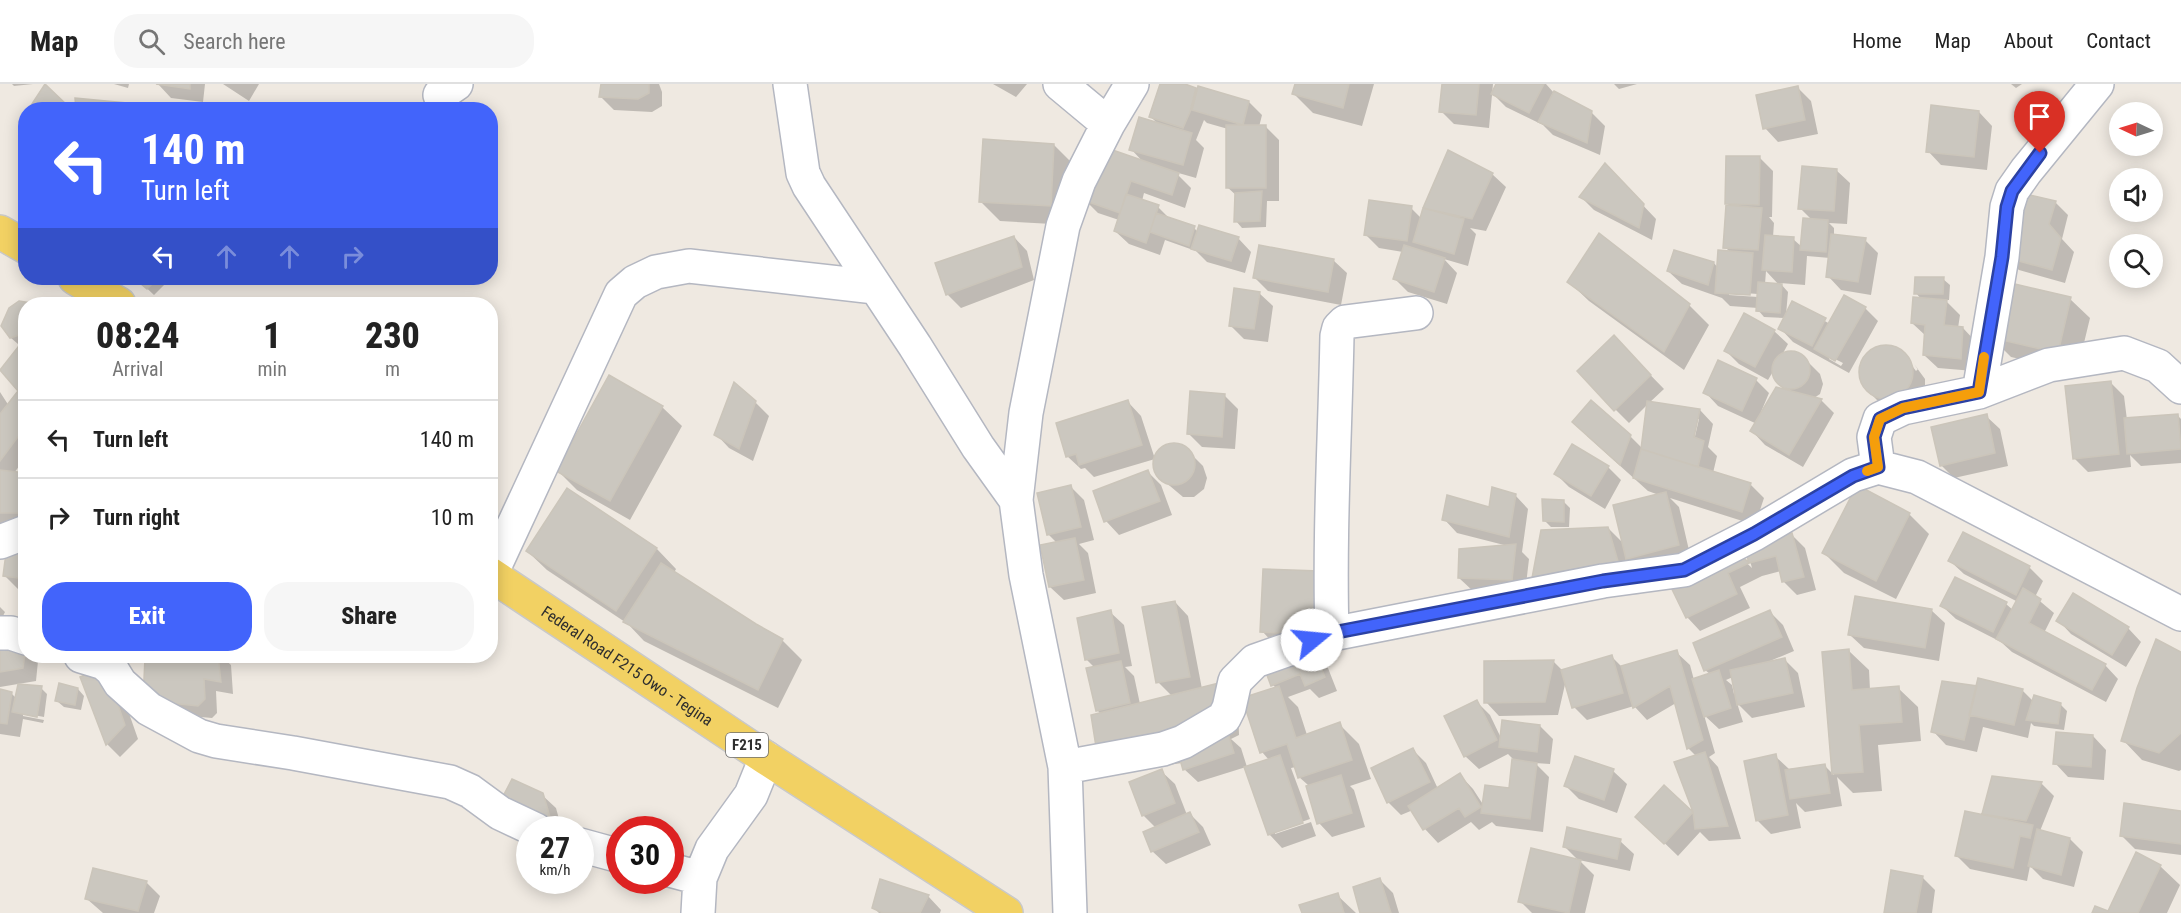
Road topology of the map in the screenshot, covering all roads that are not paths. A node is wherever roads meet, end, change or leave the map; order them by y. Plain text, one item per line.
1 (790, 84) edge
2 (1060, 84) edge
3 (1132, 84) edge
4 (2097, 84) edge
5 (1108, 124) junction
6 (0, 232) edge
7 (18, 242) edge
8 (87, 285) edge
9 (875, 287) junction
10 (107, 297) edge
11 (1416, 313) dead end
12 (2181, 387) edge
13 (1979, 392) junction
14 (1878, 467) junction
15 (1016, 500) junction
16 (18, 535) edge
17 (0, 542) edge
18 (498, 559) edge
19 (498, 579) edge
20 (2181, 614) edge
21 (0, 633) edge
22 (1332, 633) junction
23 (18, 636) edge
24 (104, 663) edge
25 (766, 758) junction
26 (1065, 767) junction
27 (516, 821) edge
28 (685, 874) edge
29 (698, 913) edge
30 (1006, 913) edge
31 (1070, 913) edge

1 - 9 street
2 - 5 street
3 - 5 street
4 - 13 street
5 - 15 street
6 - 7 main road
8 - 10 main road
9 - 15 street
9 - 18 street
11 - 22 street
12 - 13 street
13 - 14 street
14 - 20 street
14 - 22 street
15 - 26 street
16 - 17 street
19 - 25 main road, Federal Road F215 Owo - Tegina / F215
21 - 23 street
22 - 26 street
24 - 27 street
25 - 28 street
25 - 30 main road, Federal Road F215 Owo - Tegina / F215
26 - 31 street
28 - 29 street

